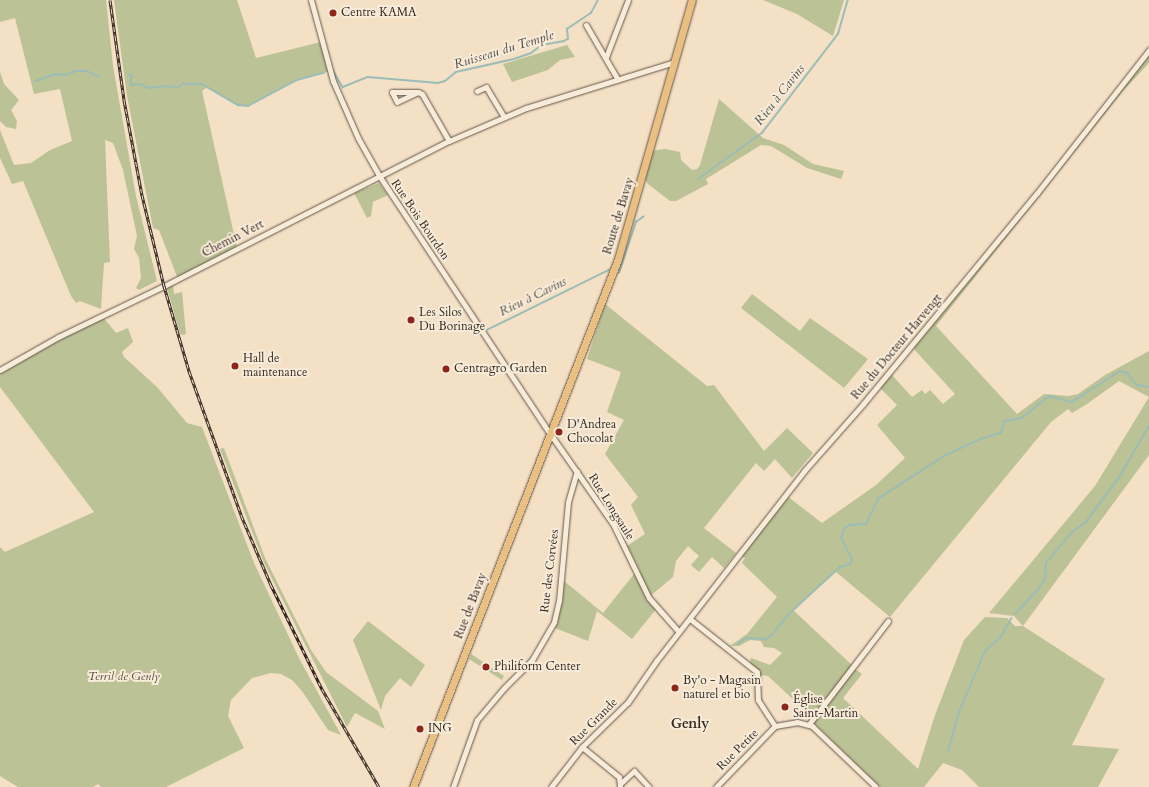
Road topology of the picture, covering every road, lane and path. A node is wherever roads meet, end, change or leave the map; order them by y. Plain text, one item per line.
1 (311, 0) edge
2 (628, 0) edge
3 (692, 0) edge
4 (586, 25) dead end
5 (1149, 50) edge
6 (606, 57) junction
7 (675, 62) junction
8 (617, 78) junction
9 (477, 91) dead end
10 (418, 92) dead end
11 (504, 117) junction
12 (449, 141) junction
13 (380, 177) junction
14 (0, 370) edge
15 (551, 433) junction
16 (577, 471) junction
17 (690, 619) junction
18 (888, 621) dead end
19 (679, 632) junction
20 (809, 724) junction
21 (775, 726) junction
22 (582, 747) junction
23 (621, 785) edge
24 (413, 787) edge
25 (452, 787) edge
26 (551, 787) edge
27 (649, 787) edge
28 (716, 787) edge
29 (876, 787) edge

1 - 13 street, Rue Bois Bourdon
2 - 6 street
3 - 7 main road, Route de Bavay
4 - 6 street
5 - 17 street, Rue du Docteur Harvengt
6 - 8 street
7 - 8 street, Chemin Vert
7 - 15 main road, Route de Bavay
8 - 11 street, Chemin Vert
9 - 11 street
10 - 12 street
11 - 12 street, Chemin Vert
12 - 13 street, Chemin Vert
13 - 14 street, Chemin Vert
13 - 15 street, Rue Bois Bourdon
15 - 16 street, Rue Longsaule
15 - 24 main road, Rue de Bavay
16 - 19 street, Rue Longsaule
16 - 25 street, Rue des Corvées
17 - 19 street, Rue du Docteur Harvengt
17 - 21 street
18 - 20 street
19 - 22 street, Rue Grande
20 - 21 street
20 - 29 street
21 - 28 street, Rue Petite
22 - 23 street
22 - 26 street, Rue Grande
23 - 27 street

